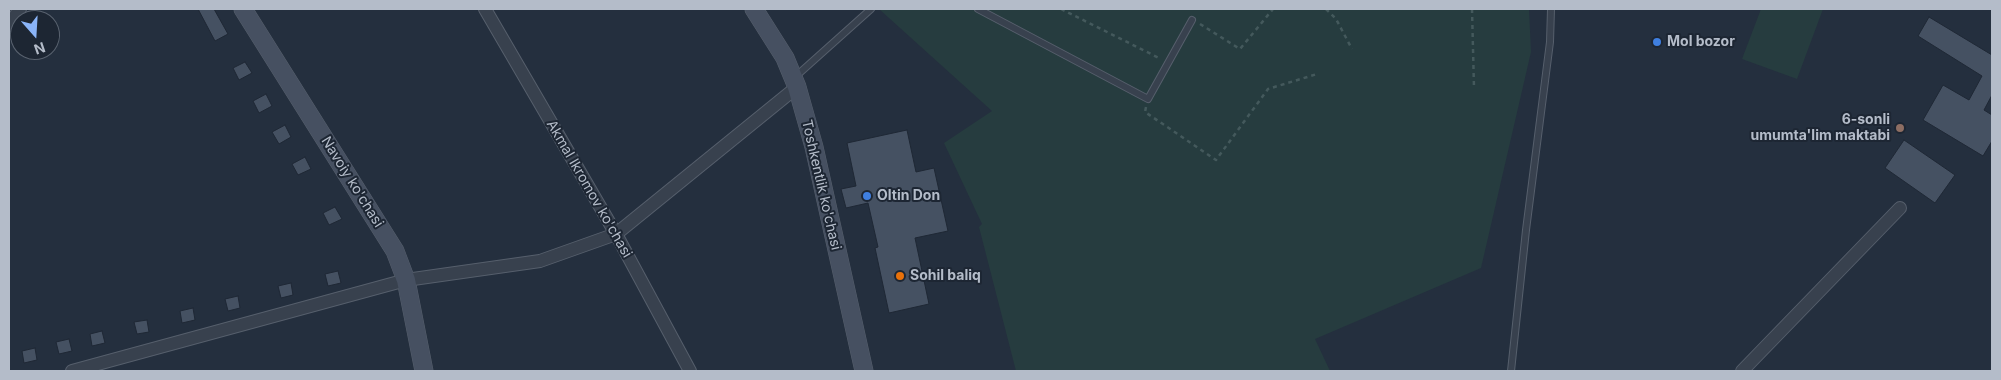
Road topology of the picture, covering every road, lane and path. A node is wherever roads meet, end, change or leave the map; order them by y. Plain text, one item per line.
1 (20, 9) edge
2 (243, 9) edge
3 (485, 9) edge
4 (754, 9) edge
5 (871, 9) edge
6 (978, 9) edge
7 (1061, 9) edge
8 (1273, 9) edge
9 (1326, 9) edge
10 (1472, 9) edge
11 (1551, 9) edge
12 (1192, 20) joint
13 (9, 25) edge
14 (1352, 49) dead end
15 (1169, 63) junction
16 (1317, 74) dead end
17 (796, 83) junction
18 (1474, 88) dead end
19 (1148, 99) junction
20 (1900, 208) dead end
21 (616, 234) junction
22 (406, 280) junction
23 (72, 371) edge
24 (424, 371) edge
25 (690, 371) edge
26 (864, 371) edge
27 (1511, 371) edge
28 (1742, 371) edge

1 - 13 street
2 - 22 street, Navoiy ko'chasi
3 - 21 street, Akmal Ikromov ko'chasi
4 - 17 street, Toshkentlik ko'chasi
5 - 17 lane
6 - 19 lane
7 - 15 path
8 - 12 path
9 - 14 path
10 - 18 path
11 - 27 lane
12 - 15 lane
15 - 19 lane
16 - 19 path
17 - 21 street
17 - 26 street, Toshkentlik ko'chasi
20 - 28 street
21 - 22 street
21 - 25 street, Akmal Ikromov ko'chasi
22 - 23 street
22 - 24 street, Navoiy ko'chasi

